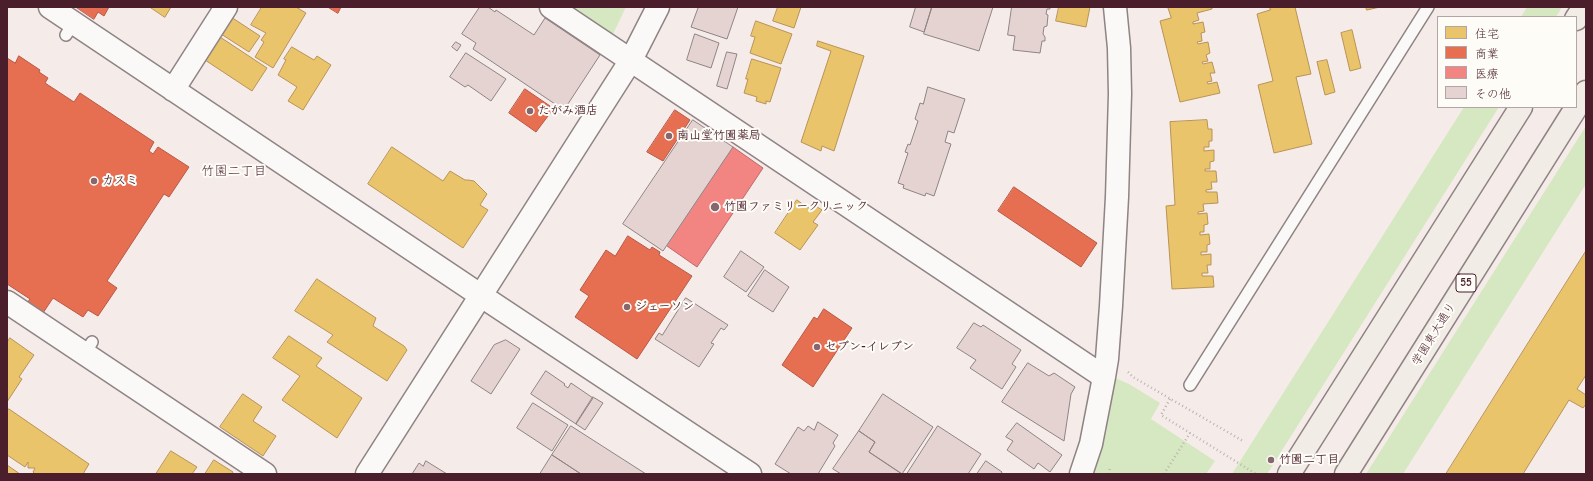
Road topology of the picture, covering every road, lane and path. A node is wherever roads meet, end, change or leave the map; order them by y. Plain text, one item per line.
1 (50, 7) edge
2 (226, 7) edge
3 (550, 7) edge
4 (658, 7) edge
5 (1115, 7) edge
6 (1428, 7) edge
7 (1584, 7) edge
8 (1577, 18) edge
9 (631, 60) junction
10 (173, 90) junction
11 (1586, 92) edge
12 (1577, 106) edge
13 (1520, 108) edge
14 (1576, 108) edge
15 (480, 295) junction
16 (7, 302) edge
17 (1126, 369) dead end
18 (1104, 377) junction
19 (1190, 385) dead end
20 (1170, 399) junction
21 (1190, 433) junction
22 (1243, 441) dead end
23 (265, 474) edge
24 (367, 474) edge
25 (750, 474) edge
26 (1081, 474) edge
27 (1164, 474) edge
28 (1256, 474) edge
29 (1289, 474) edge
30 (1346, 474) edge

1 - 10 street
2 - 10 street
3 - 9 street
4 - 9 street
5 - 18 street
6 - 19 lane
7 - 8 main road
9 - 15 street
9 - 18 street
10 - 15 street
11 - 12 main road, 学園東大通り / 55
13 - 29 main road
14 - 30 main road, 学園東大通り / 55
15 - 24 street
15 - 25 street
16 - 23 street
17 - 20 path
18 - 26 street
20 - 21 path
20 - 22 path
21 - 27 path
21 - 28 path

